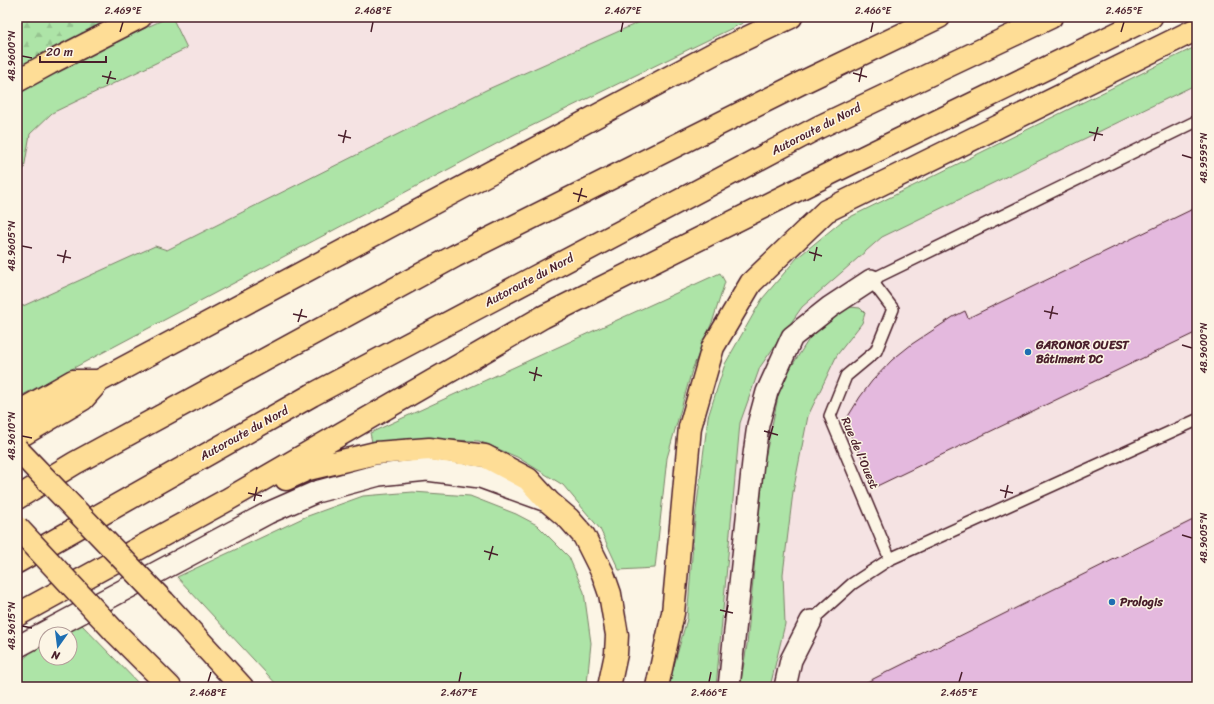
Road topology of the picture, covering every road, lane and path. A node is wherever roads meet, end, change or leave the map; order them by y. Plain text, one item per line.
1 (140, 17) edge
2 (791, 17) edge
3 (939, 17) edge
4 (1051, 17) edge
5 (1151, 17) edge
6 (1197, 29) edge
7 (17, 81) edge
8 (1197, 121) edge
9 (871, 280) junction
10 (99, 381) junction
11 (17, 413) edge
12 (1197, 420) edge
13 (17, 438) edge
14 (17, 449) edge
15 (17, 498) edge
16 (227, 500) junction
17 (548, 502) junction
18 (17, 527) edge
19 (890, 559) junction
20 (17, 562) edge
21 (17, 615) edge
22 (811, 621) joint
23 (17, 647) edge
24 (170, 687) edge
25 (242, 687) edge
26 (609, 687) edge
27 (657, 687) edge
28 (730, 687) edge
29 (785, 687) edge

1 - 7 highway
2 - 10 highway
3 - 15 highway
4 - 20 highway, Autoroute du Nord
5 - 16 highway
6 - 27 highway
8 - 9 lane
9 - 19 lane, Rue de l'Ouest
9 - 28 street
10 - 11 highway
10 - 13 highway
12 - 19 lane
14 - 25 highway, bridge
16 - 17 highway
16 - 21 highway
17 - 23 street
17 - 26 highway
18 - 24 highway, bridge
19 - 22 lane
22 - 29 street

